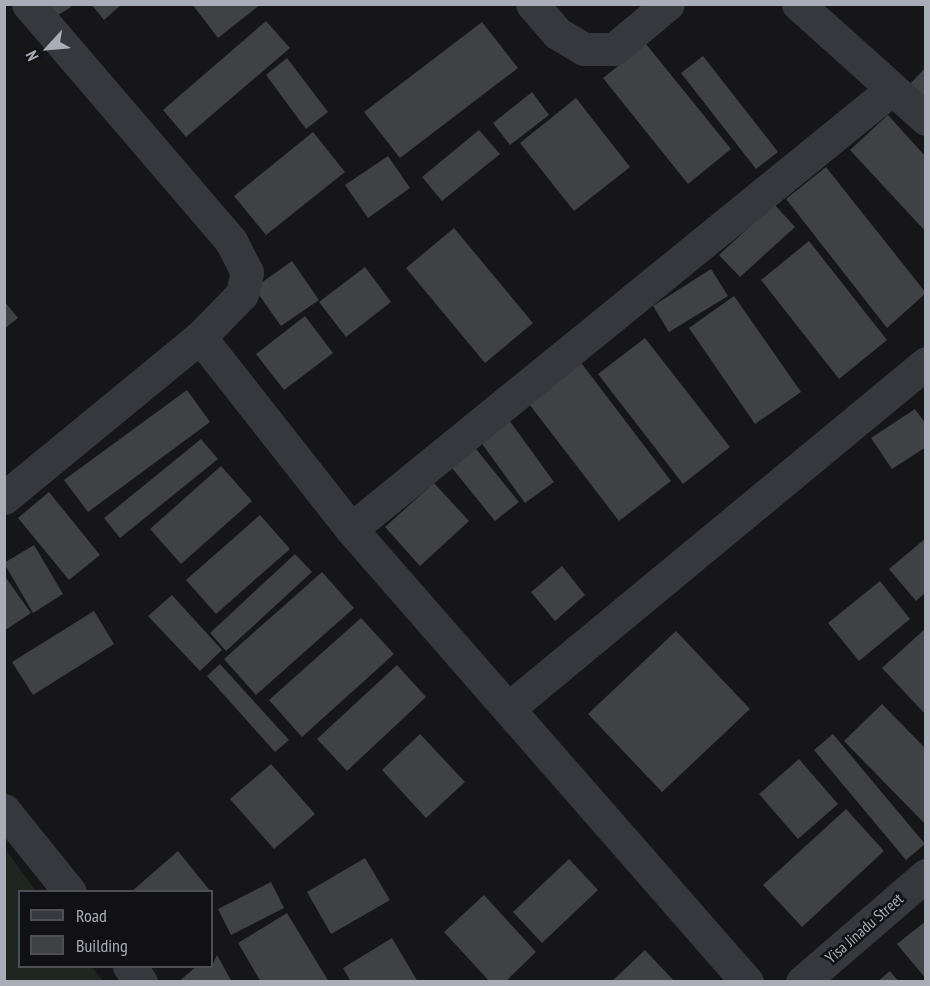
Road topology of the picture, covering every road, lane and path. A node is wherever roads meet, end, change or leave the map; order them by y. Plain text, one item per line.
1 (28, 4) edge
2 (532, 4) edge
3 (668, 4) edge
4 (798, 4) edge
5 (892, 89) junction
6 (926, 119) edge
7 (200, 337) junction
8 (926, 363) edge
9 (4, 498) edge
10 (351, 529) junction
11 (509, 708) junction
12 (4, 810) edge
13 (926, 875) edge
14 (69, 890) edge
15 (131, 968) edge
16 (141, 981) edge
17 (747, 981) edge
18 (802, 981) edge

1 - 7 street
2 - 3 street
4 - 5 street
5 - 6 street
5 - 10 street
7 - 9 street
7 - 10 street
8 - 11 street
10 - 11 street
11 - 17 street
12 - 14 street
13 - 18 street, Yisa Jinadu Street
15 - 16 street

